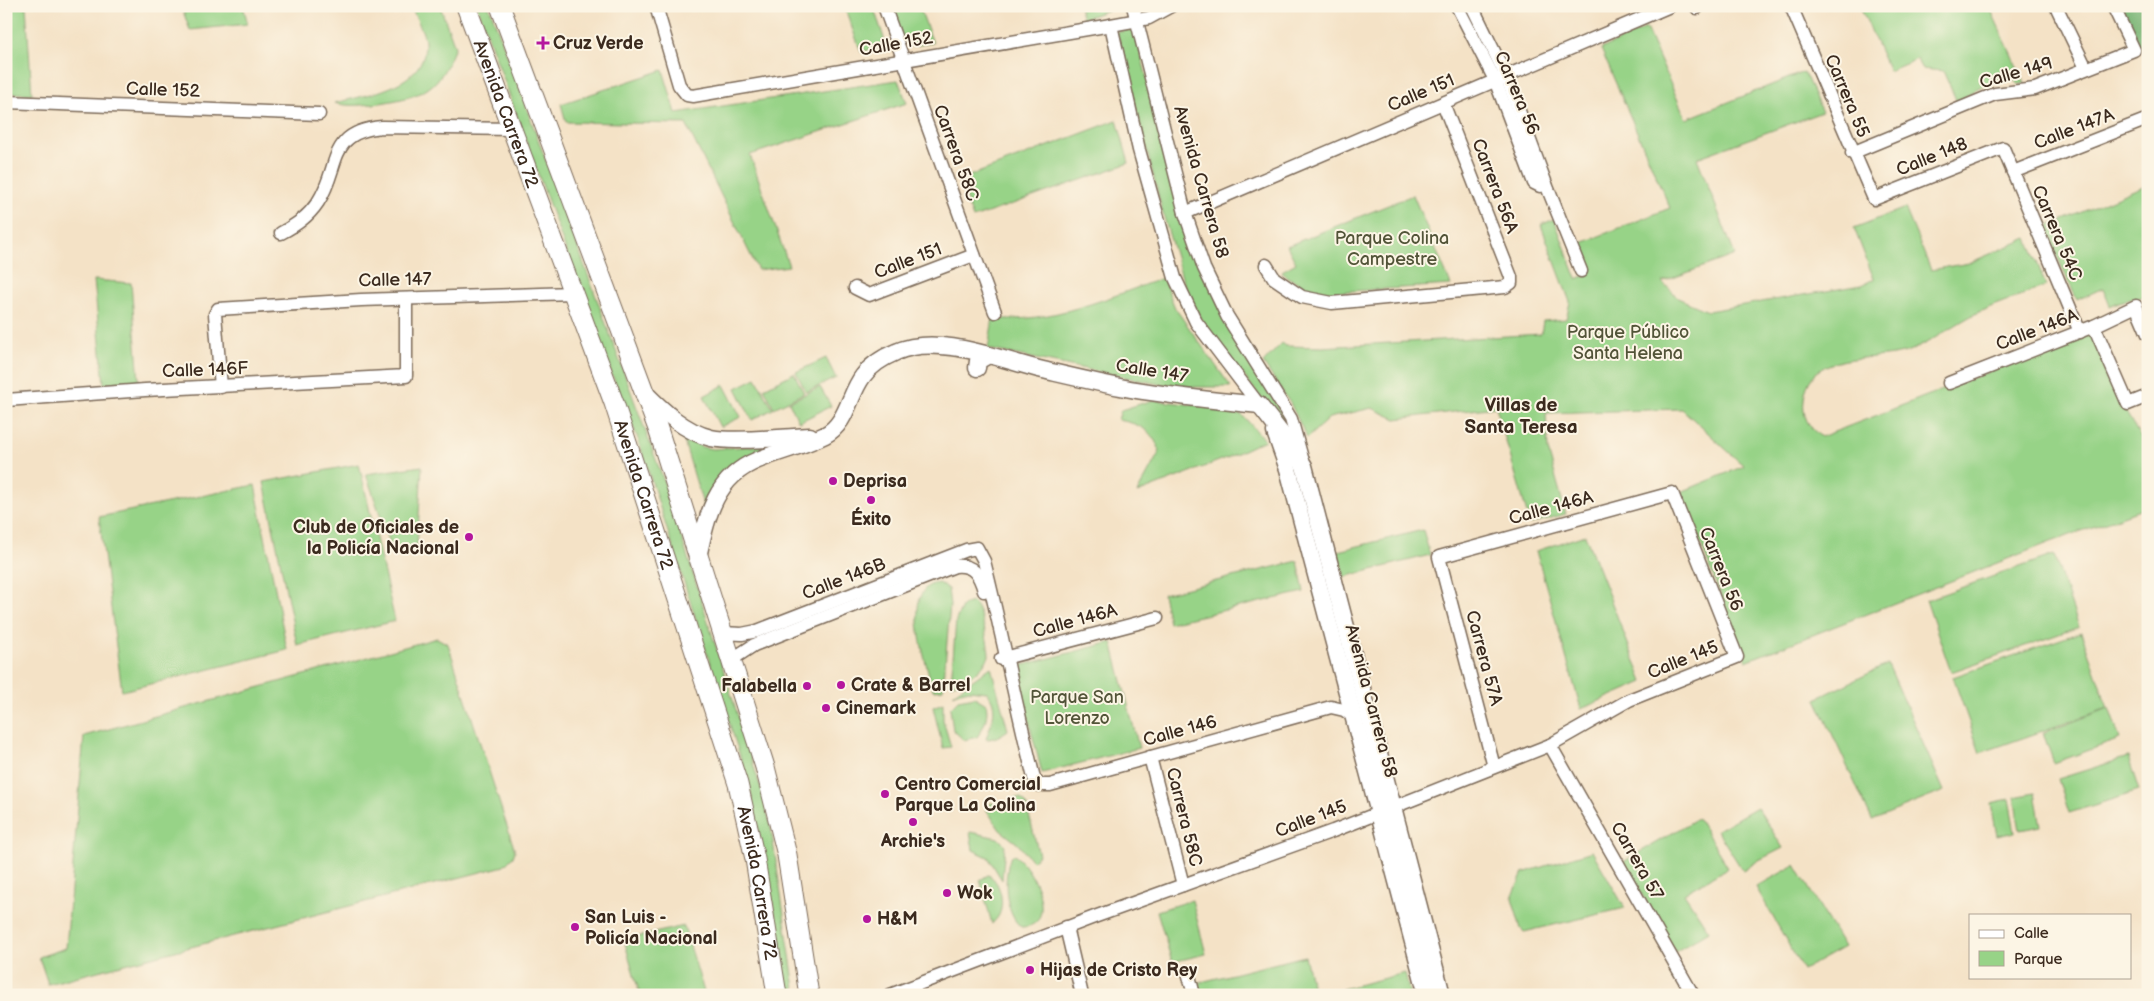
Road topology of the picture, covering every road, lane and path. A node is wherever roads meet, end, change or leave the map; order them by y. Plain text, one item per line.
1 (466, 6) edge
2 (500, 6) edge
3 (656, 6) edge
4 (884, 6) edge
5 (1171, 6) edge
6 (1457, 6) edge
7 (1472, 6) edge
8 (1670, 6) edge
9 (1791, 6) edge
10 (2056, 6) edge
11 (2113, 6) edge
12 (1137, 11) edge
13 (1111, 26) junction
14 (904, 61) junction
15 (2086, 68) junction
16 (1501, 78) junction
17 (6, 102) edge
18 (1443, 103) junction
19 (319, 114) dead end
20 (2148, 119) edge
21 (512, 129) junction
22 (2003, 148) joint
23 (1852, 153) junction
24 (2013, 172) junction
25 (1874, 199) joint
26 (1185, 213) junction
27 (281, 233) dead end
28 (974, 255) junction
29 (1266, 264) dead end
30 (1581, 271) dead end
31 (855, 288) dead end
32 (573, 293) junction
33 (406, 300) junction
34 (996, 312) dead end
35 (2094, 326) junction
36 (2080, 332) junction
37 (2148, 334) edge
38 (1949, 383) dead end
39 (221, 387) junction
40 (644, 392) junction
41 (2148, 396) edge
42 (6, 400) edge
43 (1259, 405) junction
44 (1271, 420) junction
45 (825, 435) junction
46 (1304, 466) junction
47 (1672, 493) joint
48 (698, 557) junction
49 (1439, 558) joint
50 (1157, 618) dead end
51 (779, 629) junction
52 (722, 633) junction
53 (1737, 657) joint
54 (1004, 658) junction
55 (731, 660) junction
56 (1347, 687) junction
57 (1331, 707) junction
58 (1355, 718) junction
59 (1550, 745) junction
60 (1150, 757) junction
61 (1494, 767) junction
62 (1387, 809) junction
63 (1183, 885) junction
64 (1066, 927) junction
65 (1188, 972) dead end
66 (810, 994) edge
67 (777, 995) edge
68 (890, 995) edge
69 (1082, 995) edge
70 (1194, 995) edge
71 (1427, 995) edge
72 (1442, 995) edge
73 (1693, 995) edge

1 - 21 highway, Avenida Carrera 72
2 - 40 highway, Avenida Carrera 72
3 - 14 street, Calle 152
4 - 14 street, Carrera 58C
5 - 12 street, Calle 152
6 - 16 street, Carrera 56
7 - 16 street, Carrera 56
8 - 16 street, Calle 151
9 - 23 street, Carrera 55
10 - 15 street
11 - 15 street, Calle 149
12 - 13 street, Calle 152
12 - 26 street, Avenida Carrera 58
13 - 14 street, Calle 152
13 - 43 street, Avenida Carrera 58
14 - 28 street, Carrera 58C
15 - 23 street, Calle 149
16 - 18 street, Calle 151
16 - 30 street, Carrera 56
17 - 19 street, Calle 152
18 - 26 street, Calle 151
18 - 29 street, Carrera 56A
20 - 24 street, Calle 147A
21 - 27 street
21 - 32 highway, Avenida Carrera 72
22 - 24 street, Carrera 54C
22 - 25 street, Calle 148
23 - 25 street, Carrera 55
24 - 36 street, Carrera 54C
26 - 46 street, Avenida Carrera 58
28 - 31 street, Calle 151
28 - 34 street, Carrera 58C
32 - 33 street, Calle 147
32 - 67 highway, Avenida Carrera 72
33 - 39 street, Calle 146F
33 - 39 street, Calle 147
35 - 36 street, Calle 146A
35 - 37 street, Calle 146A
35 - 41 street
36 - 38 street, Calle 146A
39 - 42 street, Calle 146F
40 - 45 main road
40 - 48 highway, Avenida Carrera 72
43 - 44 main road, Avenida Carrera 58
43 - 45 main road, Calle 147
44 - 46 main road, Avenida Carrera 58
44 - 56 main road, Avenida Carrera 58
45 - 48 main road, Calle 147
46 - 62 main road, Avenida Carrera 58
47 - 49 street, Calle 146A
47 - 53 street, Carrera 56
48 - 52 highway, Avenida Carrera 72
49 - 61 street, Carrera 57A
50 - 54 street, Calle 146A
51 - 52 street, Calle 146B
51 - 54 street, Calle 146B
51 - 54 street, Calle 146B
51 - 55 street, Calle 146B
52 - 55 highway, Avenida Carrera 72
53 - 59 street, Calle 145
54 - 60 street, Calle 146
55 - 66 highway, Avenida Carrera 72
56 - 57 street
56 - 58 main road, Avenida Carrera 58
57 - 58 street
57 - 60 street, Calle 146
58 - 62 main road, Avenida Carrera 58
59 - 61 street, Calle 145
59 - 73 street, Carrera 57
60 - 63 street, Carrera 58C
61 - 62 street, Calle 145
62 - 63 street, Calle 145
62 - 71 main road, Avenida Carrera 58
62 - 72 main road, Avenida Carrera 58
63 - 64 street, Calle 145
64 - 68 street, Calle 145
64 - 69 street
65 - 70 street

